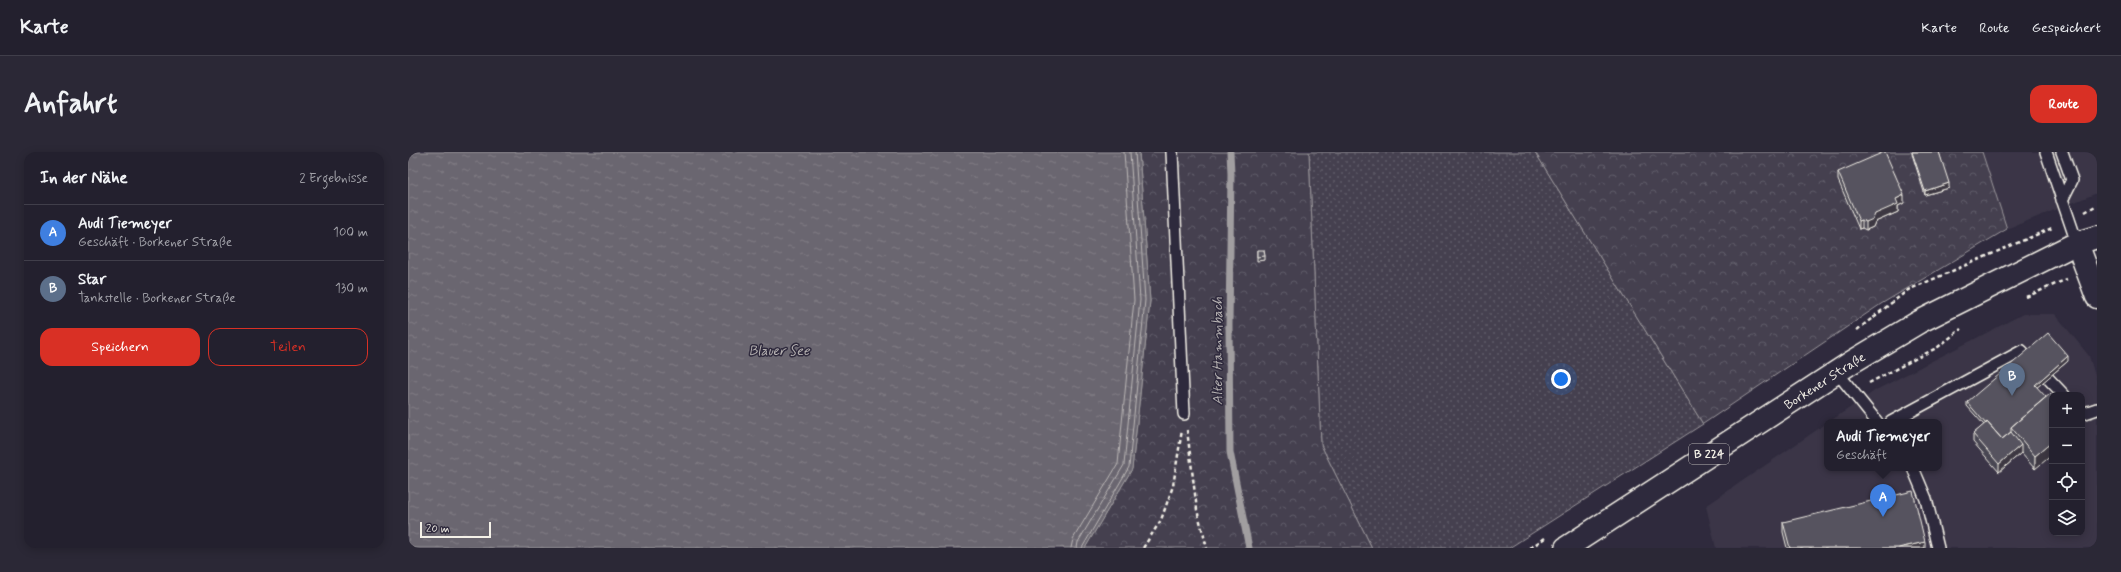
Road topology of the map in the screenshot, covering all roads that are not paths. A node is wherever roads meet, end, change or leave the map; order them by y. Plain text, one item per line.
1 (1172, 152) edge
2 (2046, 152) edge
3 (2062, 152) edge
4 (2062, 200) junction
5 (2087, 240) edge
6 (2097, 297) edge
7 (1836, 372) junction
8 (2061, 392) edge
9 (2097, 409) edge
10 (2085, 413) edge
11 (1184, 414) road end
12 (1875, 419) edge
13 (1897, 419) edge
14 (1914, 471) edge
15 (1566, 548) edge
16 (1938, 548) edge

1 - 11 lane
2 - 4 lane
3 - 4 lane
4 - 5 lane
5 - 6 main road
5 - 7 main road, Borkener Straße / B 224
7 - 12 lane
7 - 15 main road, Borkener Straße / B 224
8 - 13 lane
9 - 10 lane
14 - 16 lane

